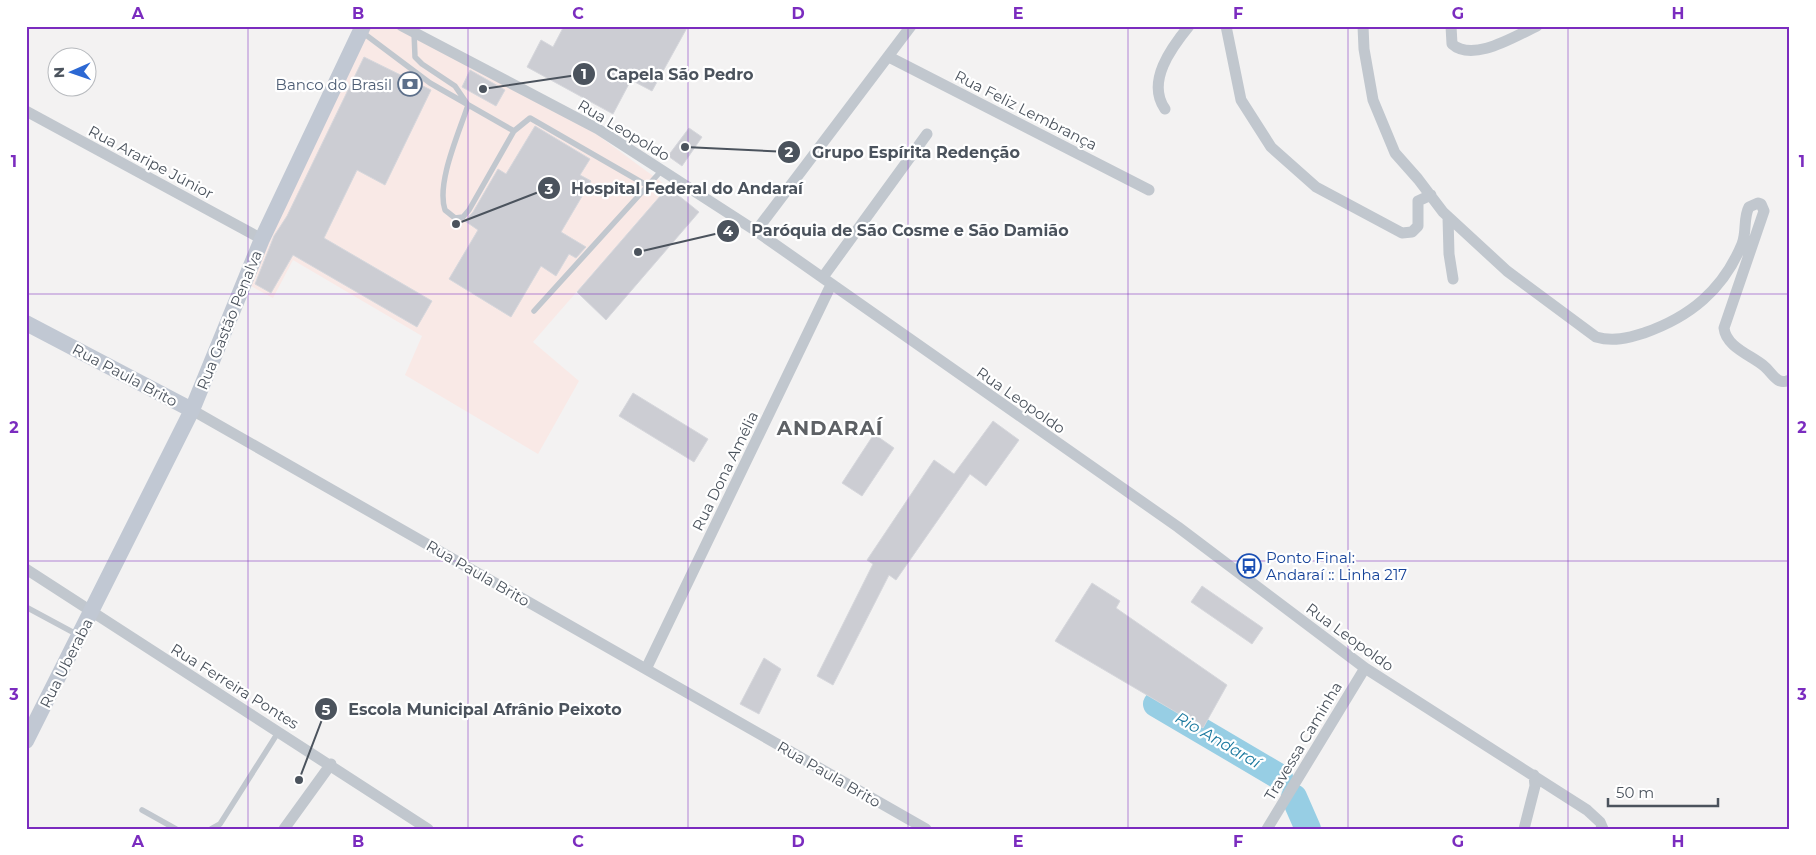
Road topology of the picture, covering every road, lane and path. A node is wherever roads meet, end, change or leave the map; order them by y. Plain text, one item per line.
1 (402, 26) edge
2 (911, 26) edge
3 (1188, 26) edge
4 (1226, 26) edge
5 (1363, 26) edge
6 (1451, 26) edge
7 (1537, 26) edge
8 (362, 28) edge
9 (414, 32) junction
10 (889, 57) junction
11 (468, 106) junction
12 (1165, 109) dead end
13 (26, 111) edge
14 (514, 131) junction
15 (927, 134) dead end
16 (662, 170) junction
17 (648, 186) junction
18 (1149, 190) dead end
19 (1431, 195) junction
20 (1448, 217) junction
21 (756, 231) junction
22 (262, 239) junction
23 (1453, 279) dead end
24 (827, 281) junction
25 (534, 311) dead end
26 (26, 323) edge
27 (1790, 380) edge
28 (192, 410) junction
29 (26, 569) edge
30 (26, 607) edge
31 (92, 612) junction
32 (80, 636) junction
33 (1365, 668) junction
34 (646, 669) junction
35 (279, 731) junction
36 (26, 740) edge
37 (331, 764) junction
38 (1534, 775) junction
39 (142, 810) dead end
40 (176, 829) edge
41 (211, 829) edge
42 (284, 829) edge
43 (428, 829) edge
44 (926, 829) edge
45 (1267, 829) edge
46 (1524, 829) edge
47 (1603, 829) edge

1 - 9 street, Rua Leopoldo
2 - 10 street
3 - 12 street
4 - 19 street
5 - 19 street
6 - 7 street
8 - 11 lane
8 - 22 main road, Rua Gastão Penalva
9 - 11 lane
9 - 16 street, Rua Leopoldo
10 - 18 street, Rua Feliz Lembrança
10 - 21 street
11 - 14 lane
11 - 14 lane
13 - 22 street, Rua Araripe Júnior
14 - 17 lane
15 - 24 street, Rua Dona Amélia
16 - 17 lane
16 - 21 street, Rua Leopoldo
17 - 25 lane
19 - 20 street
20 - 23 street
20 - 27 street
21 - 24 street, Rua Leopoldo
22 - 28 main road, Rua Gastão Penalva
24 - 33 street, Rua Leopoldo
24 - 34 street, Rua Dona Amélia
26 - 28 main road, Rua Paula Brito
28 - 31 main road, Rua Gastão Penalva
28 - 34 street, Rua Paula Brito
29 - 31 street, Rua Ferreira Pontes
30 - 32 lane
31 - 32 main road, Rua Uberaba
31 - 35 street, Rua Ferreira Pontes
32 - 36 main road, Rua Uberaba
33 - 38 street, Rua Leopoldo
33 - 45 street, Travessa Caminha
34 - 44 street, Rua Paula Brito
35 - 37 street, Rua Ferreira Pontes
35 - 41 lane
37 - 42 street
37 - 43 street, Rua Ferreira Pontes
38 - 46 street
38 - 47 street, Rua Leopoldo
39 - 40 lane

